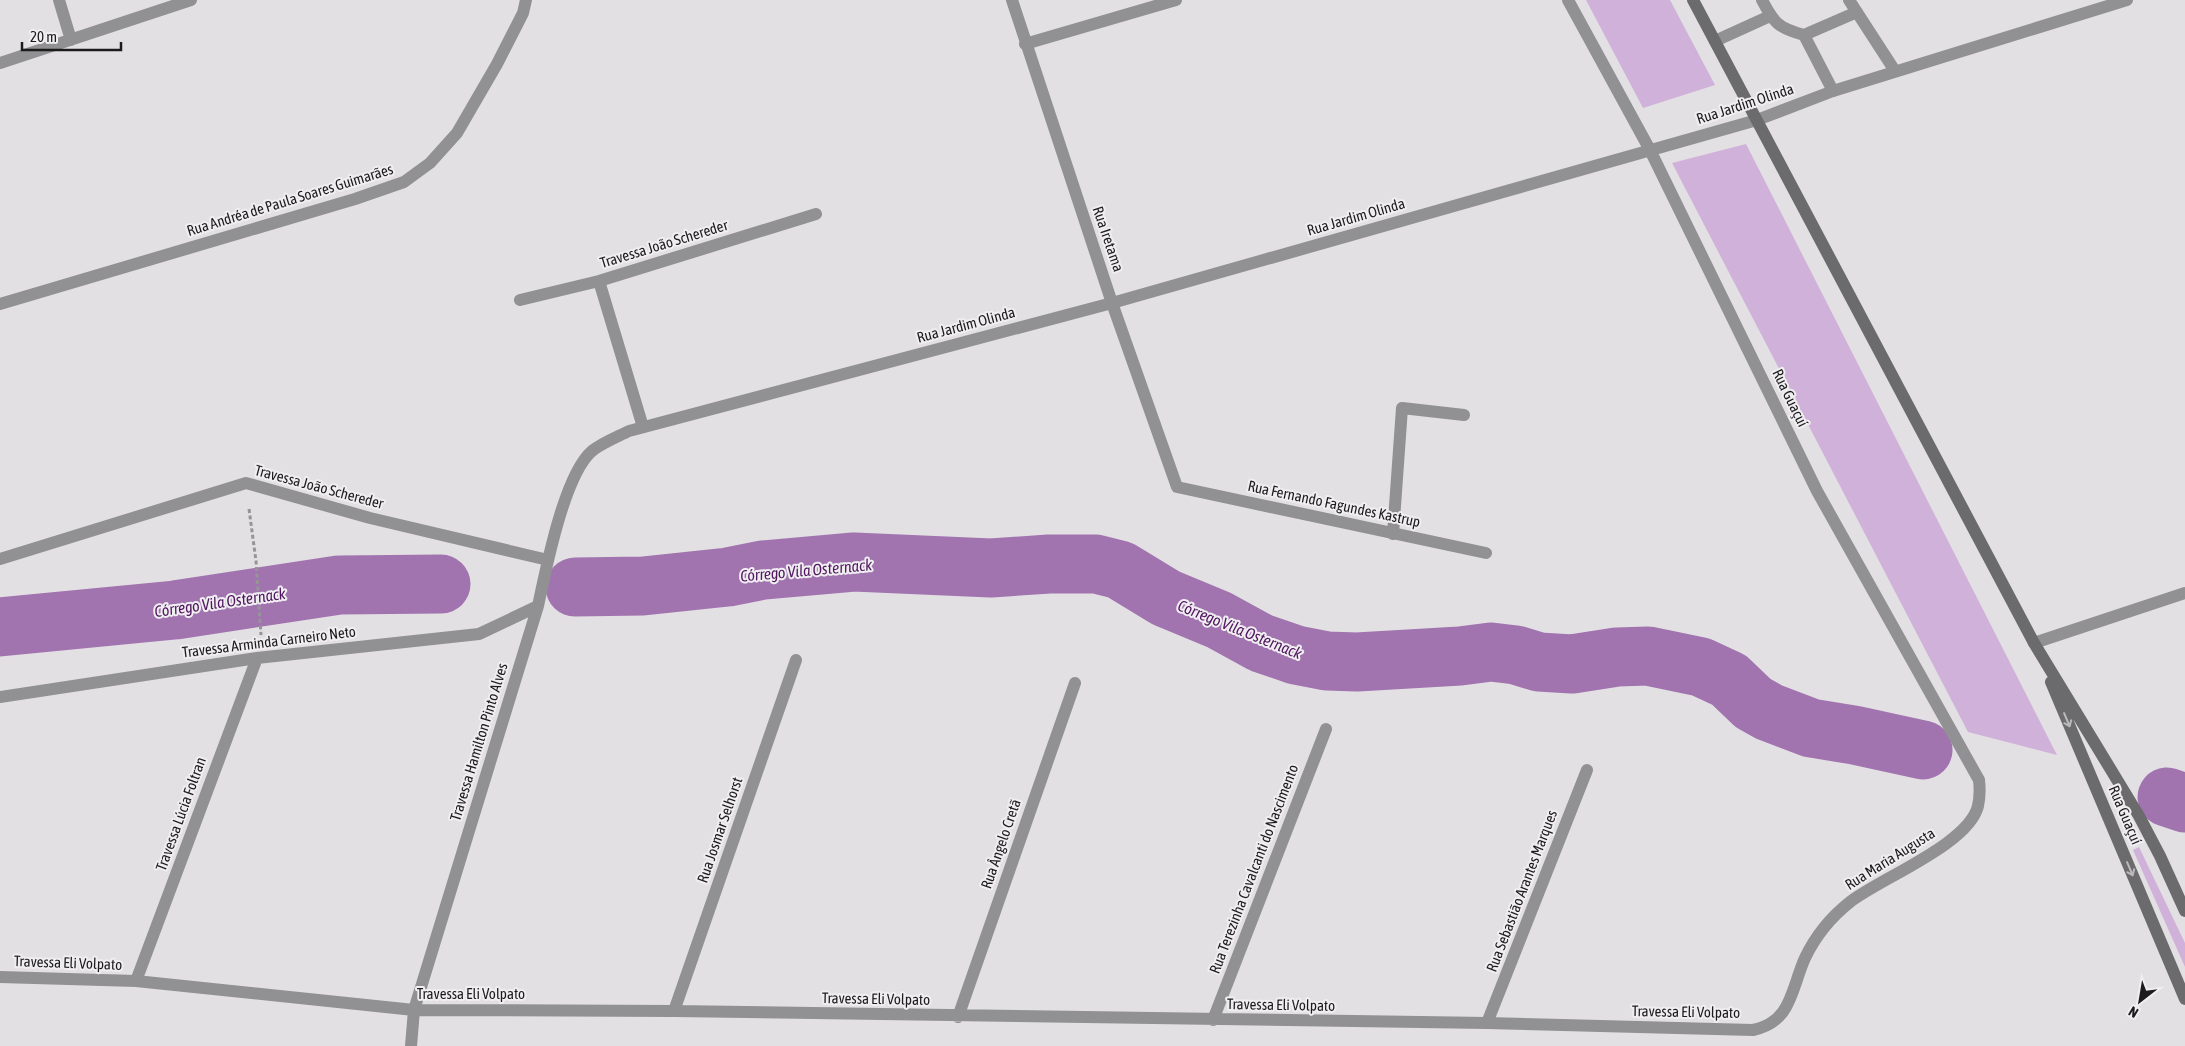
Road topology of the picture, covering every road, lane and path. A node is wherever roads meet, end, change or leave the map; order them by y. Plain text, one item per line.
1 (59, 0) edge
2 (191, 0) edge
3 (526, 0) edge
4 (1012, 0) edge
5 (1176, 0) edge
6 (1568, 0) edge
7 (1694, 0) edge
8 (1762, 0) edge
9 (1849, 0) edge
10 (2127, 0) edge
11 (1857, 12) junction
12 (1770, 16) junction
13 (1804, 35) junction
14 (71, 40) junction
15 (1715, 41) junction
16 (1026, 44) junction
17 (0, 63) edge
18 (1896, 71) junction
19 (1833, 91) junction
20 (1758, 120) junction
21 (1650, 150) junction
22 (816, 214) dead end
23 (599, 281) junction
24 (520, 300) dead end
25 (0, 304) edge
26 (1112, 304) junction
27 (1464, 416) dead end
28 (643, 427) junction
29 (591, 452) joint
30 (246, 483) junction
31 (1177, 487) joint
32 (1393, 534) junction
33 (1486, 553) dead end
34 (0, 559) edge
35 (548, 560) junction
36 (2185, 593) edge
37 (538, 606) junction
38 (261, 637) dead end
39 (2034, 643) junction
40 (257, 658) junction
41 (796, 660) dead end
42 (1075, 683) dead end
43 (0, 697) edge
44 (1326, 730) dead end
45 (1587, 770) dead end
46 (1978, 808) joint
47 (2185, 911) edge
48 (0, 976) edge
49 (136, 982) junction
50 (2185, 999) edge
51 (414, 1010) junction
52 (674, 1011) junction
53 (958, 1017) junction
54 (1213, 1020) junction
55 (1487, 1023) junction
56 (1753, 1030) joint
57 (411, 1046) edge

1 - 14 street
2 - 14 street
3 - 25 street, Rua Andréa de Paula Soares Guimarães
4 - 16 street, Rua Iretama
5 - 16 street
6 - 21 street, Rua Guaçuí
7 - 15 main road, Rua Guaçuí
8 - 12 street
9 - 11 street
10 - 18 street, Rua Jardim Olinda
11 - 13 street
11 - 18 street
12 - 13 street
12 - 15 street
13 - 19 street
14 - 17 street
15 - 20 main road, Rua Guaçuí
16 - 26 street, Rua Iretama
18 - 19 street, Rua Jardim Olinda
19 - 20 street, Rua Jardim Olinda
20 - 21 street, Rua Jardim Olinda
20 - 39 main road, Rua Guaçuí
21 - 26 street, Rua Jardim Olinda
21 - 46 street, Rua Guaçuí
22 - 23 street, Travessa João Schereder
23 - 24 street, Travessa João Schereder
23 - 28 street
26 - 28 street, Rua Jardim Olinda
26 - 31 street, Rua Iretama
27 - 32 street
28 - 29 street, Rua Jardim Olinda
29 - 35 street, Travessa Hamilton Pinto Alves
30 - 34 street, Travessa João Schereder
30 - 35 street, Travessa João Schereder
30 - 38 path
31 - 32 street, Rua Fernando Fagundes Kastrup
32 - 33 street, Rua Fernando Fagundes Kastrup
35 - 37 street, Travessa Hamilton Pinto Alves
36 - 39 street
37 - 40 street, Travessa Arminda Carneiro Neto
37 - 51 street, Travessa Hamilton Pinto Alves
39 - 47 main road, Rua Guaçuí
39 -> 50 main road, Rua Guaçuí
40 - 43 street, Travessa Arminda Carneiro Neto
40 - 49 street, Travessa Lúcia Foltran
41 - 52 street, Rua Josmar Selhorst
42 - 53 street, Rua Ângelo Cretã
44 - 54 street, Rua Terezinha Cavalcanti do Nascimento
45 - 55 street, Rua Sebastião Arantes Marques
46 - 56 street, Rua Maria Augusta
48 - 49 street, Travessa Eli Volpato
49 - 51 street, Travessa Eli Volpato
51 - 52 street, Travessa Eli Volpato
51 - 57 street, Travessa Hamilton Pinto Alves
52 - 53 street, Travessa Eli Volpato
53 - 54 street, Travessa Eli Volpato
54 - 55 street, Travessa Eli Volpato
55 - 56 street, Travessa Eli Volpato

